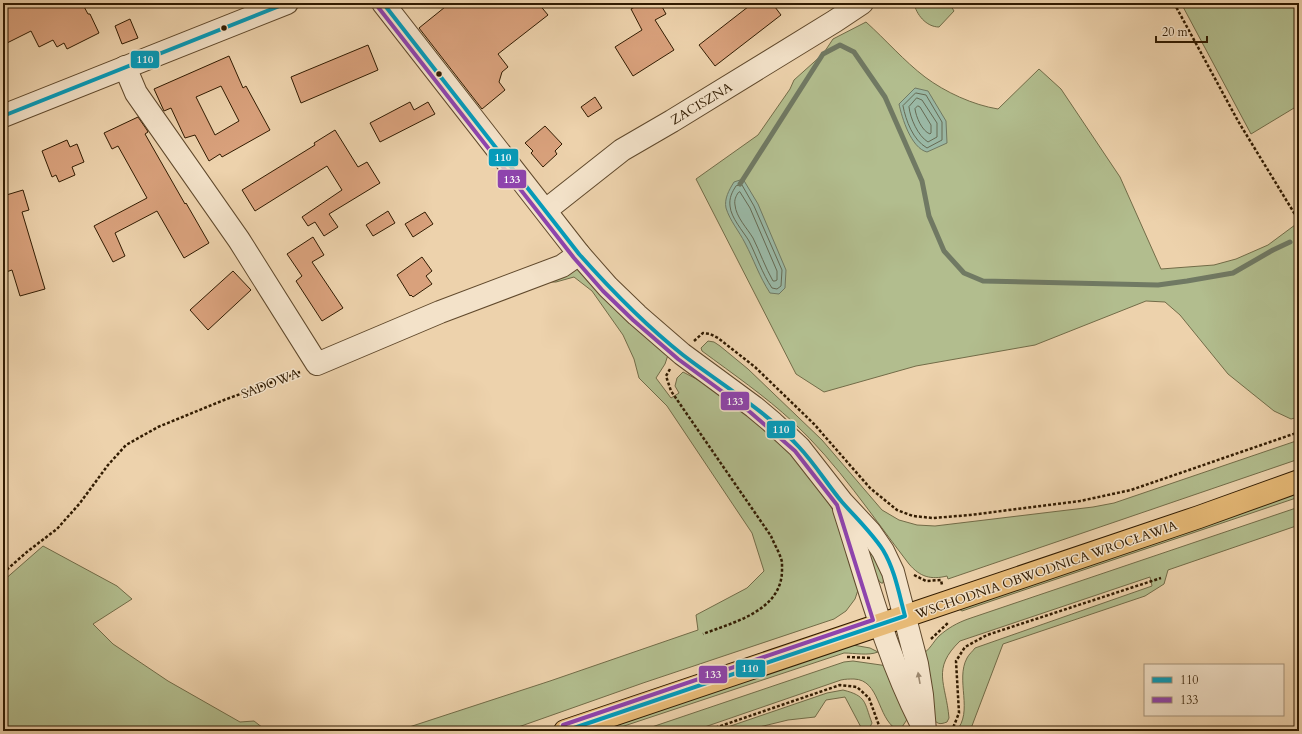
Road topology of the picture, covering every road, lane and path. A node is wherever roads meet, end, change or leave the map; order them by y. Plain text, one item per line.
1 (287, 3) edge
2 (383, 3) edge
3 (862, 3) edge
4 (1174, 3) edge
5 (125, 67) junction
6 (3, 116) edge
7 (546, 210) junction
8 (1299, 221) edge
9 (579, 254) junction
10 (682, 354) junction
11 (317, 364) junction
12 (1299, 432) edge
13 (1299, 481) edge
14 (842, 502) junction
15 (3, 573) edge
16 (1161, 578) dead end
17 (905, 616) junction
18 (881, 624) junction
19 (703, 634) dead end
20 (930, 730) edge
21 (565, 731) edge
22 (706, 731) edge
23 (880, 731) edge

1 - 5 street
2 - 7 street
3 - 7 street, ZACISZNA
4 - 8 path
5 - 6 street
5 - 11 street
7 - 9 street
9 - 10 street
9 - 11 street
10 - 12 path
10 - 14 street
10 - 19 path
11 - 15 path, SADOWA
13 - 17 main road, WSCHODNIA OBWODNICA WROCŁAWIA
14 - 17 street
14 - 18 street
16 - 20 path
17 - 18 main road, WSCHODNIA OBWODNICA WROCŁAWIA
20 -> 17 street
18 - 20 street
18 - 21 main road, WSCHODNIA OBWODNICA WROCŁAWIA
22 - 23 path

